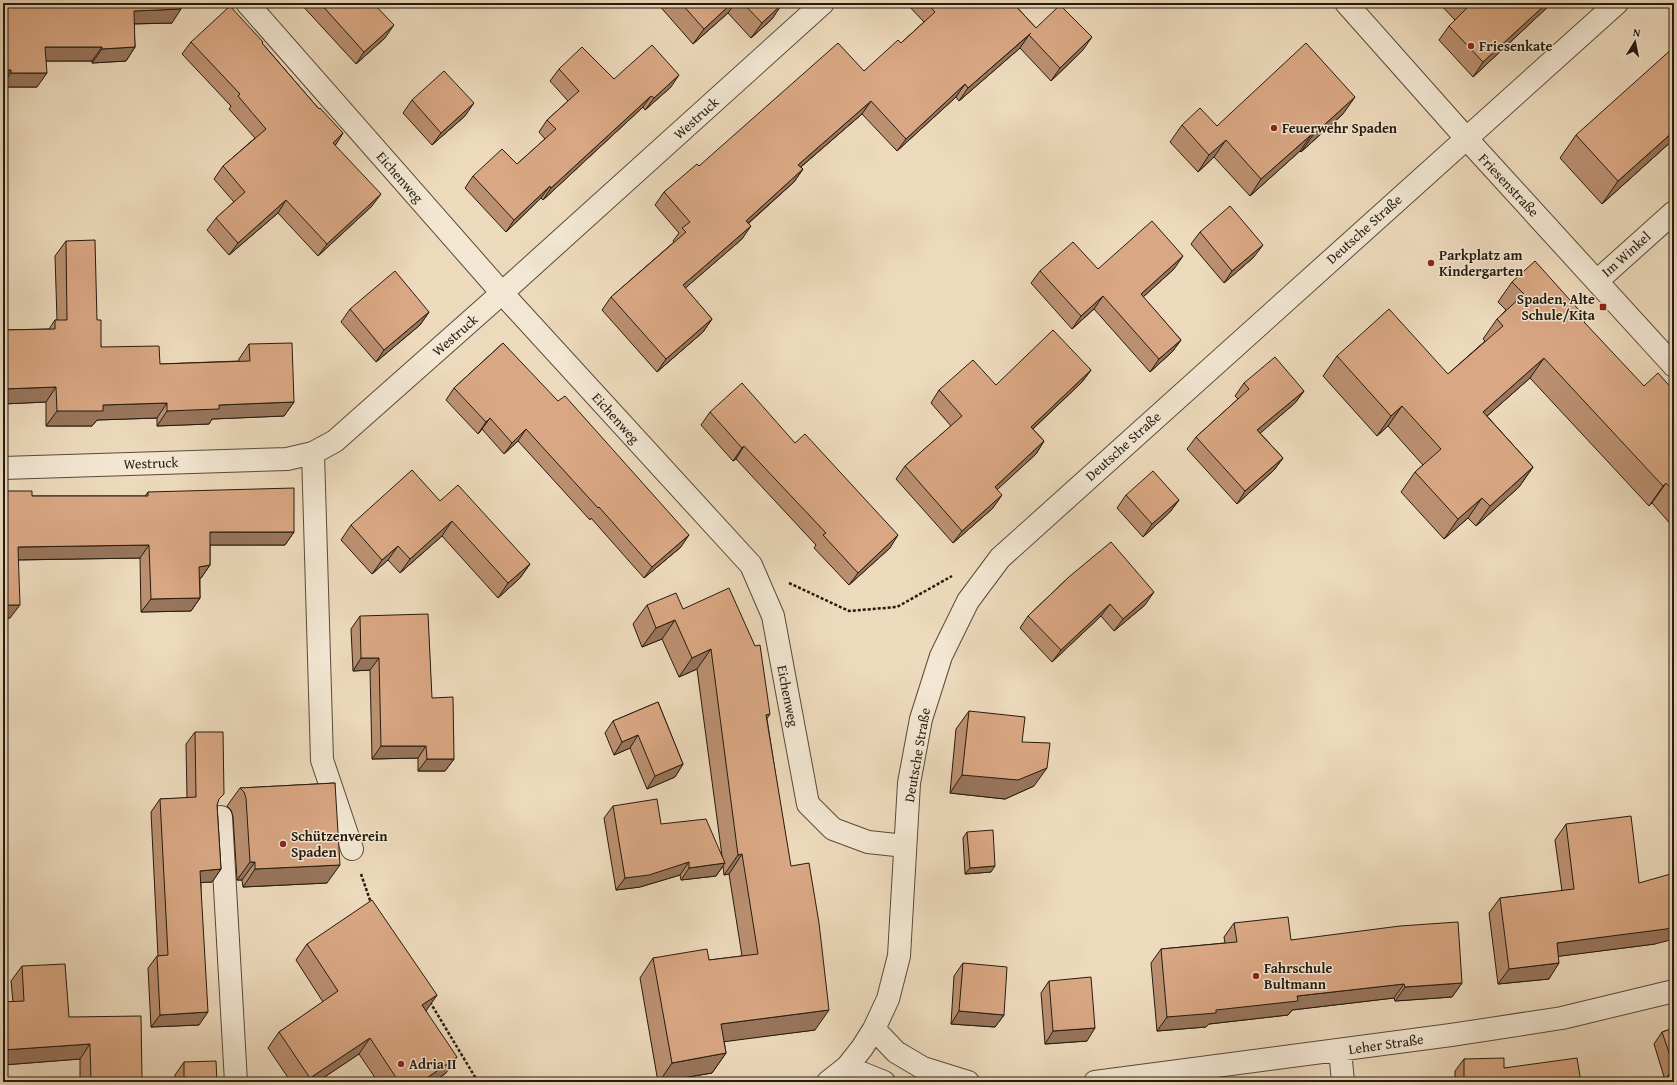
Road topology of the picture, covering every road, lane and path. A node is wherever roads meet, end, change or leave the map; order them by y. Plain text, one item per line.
1 (247, 3) edge
2 (823, 3) edge
3 (1346, 3) edge
4 (1617, 3) edge
5 (1466, 138) junction
6 (1674, 212) edge
7 (1597, 281) junction
8 (502, 293) junction
9 (1674, 366) edge
10 (313, 453) junction
11 (3, 468) edge
12 (751, 565) junction
13 (957, 574) dead end
14 (221, 817) dead end
15 (905, 846) junction
16 (352, 849) joint
17 (372, 908) edge
18 (1674, 991) edge
19 (429, 1002) edge
20 (874, 1029) junction
21 (1340, 1050) junction
22 (847, 1067) junction
23 (236, 1082) edge
24 (478, 1082) edge
25 (828, 1082) edge
26 (884, 1082) edge
27 (968, 1082) edge
28 (1096, 1082) edge
29 (1343, 1082) edge

1 - 8 street, Eichenweg
2 - 8 street, Westruck
3 - 5 street, Friesenstraße
4 - 5 street, Deutsche Straße
5 - 7 street, Friesenstraße
5 - 15 street, Deutsche Straße
6 - 7 street, Im Winkel
7 - 9 street, Friesenstraße
8 - 10 street, Westruck
8 - 12 street, Eichenweg
10 - 11 street, Westruck
10 - 16 street
12 - 13 path
12 - 15 street, Eichenweg
14 - 23 street
15 - 20 street, Deutsche Straße
16 - 17 path
18 - 21 street, Leher Straße
19 - 24 path
20 - 22 street
20 - 27 street
21 - 28 street, Leher Straße
21 - 29 street
22 - 25 street
22 - 26 street

